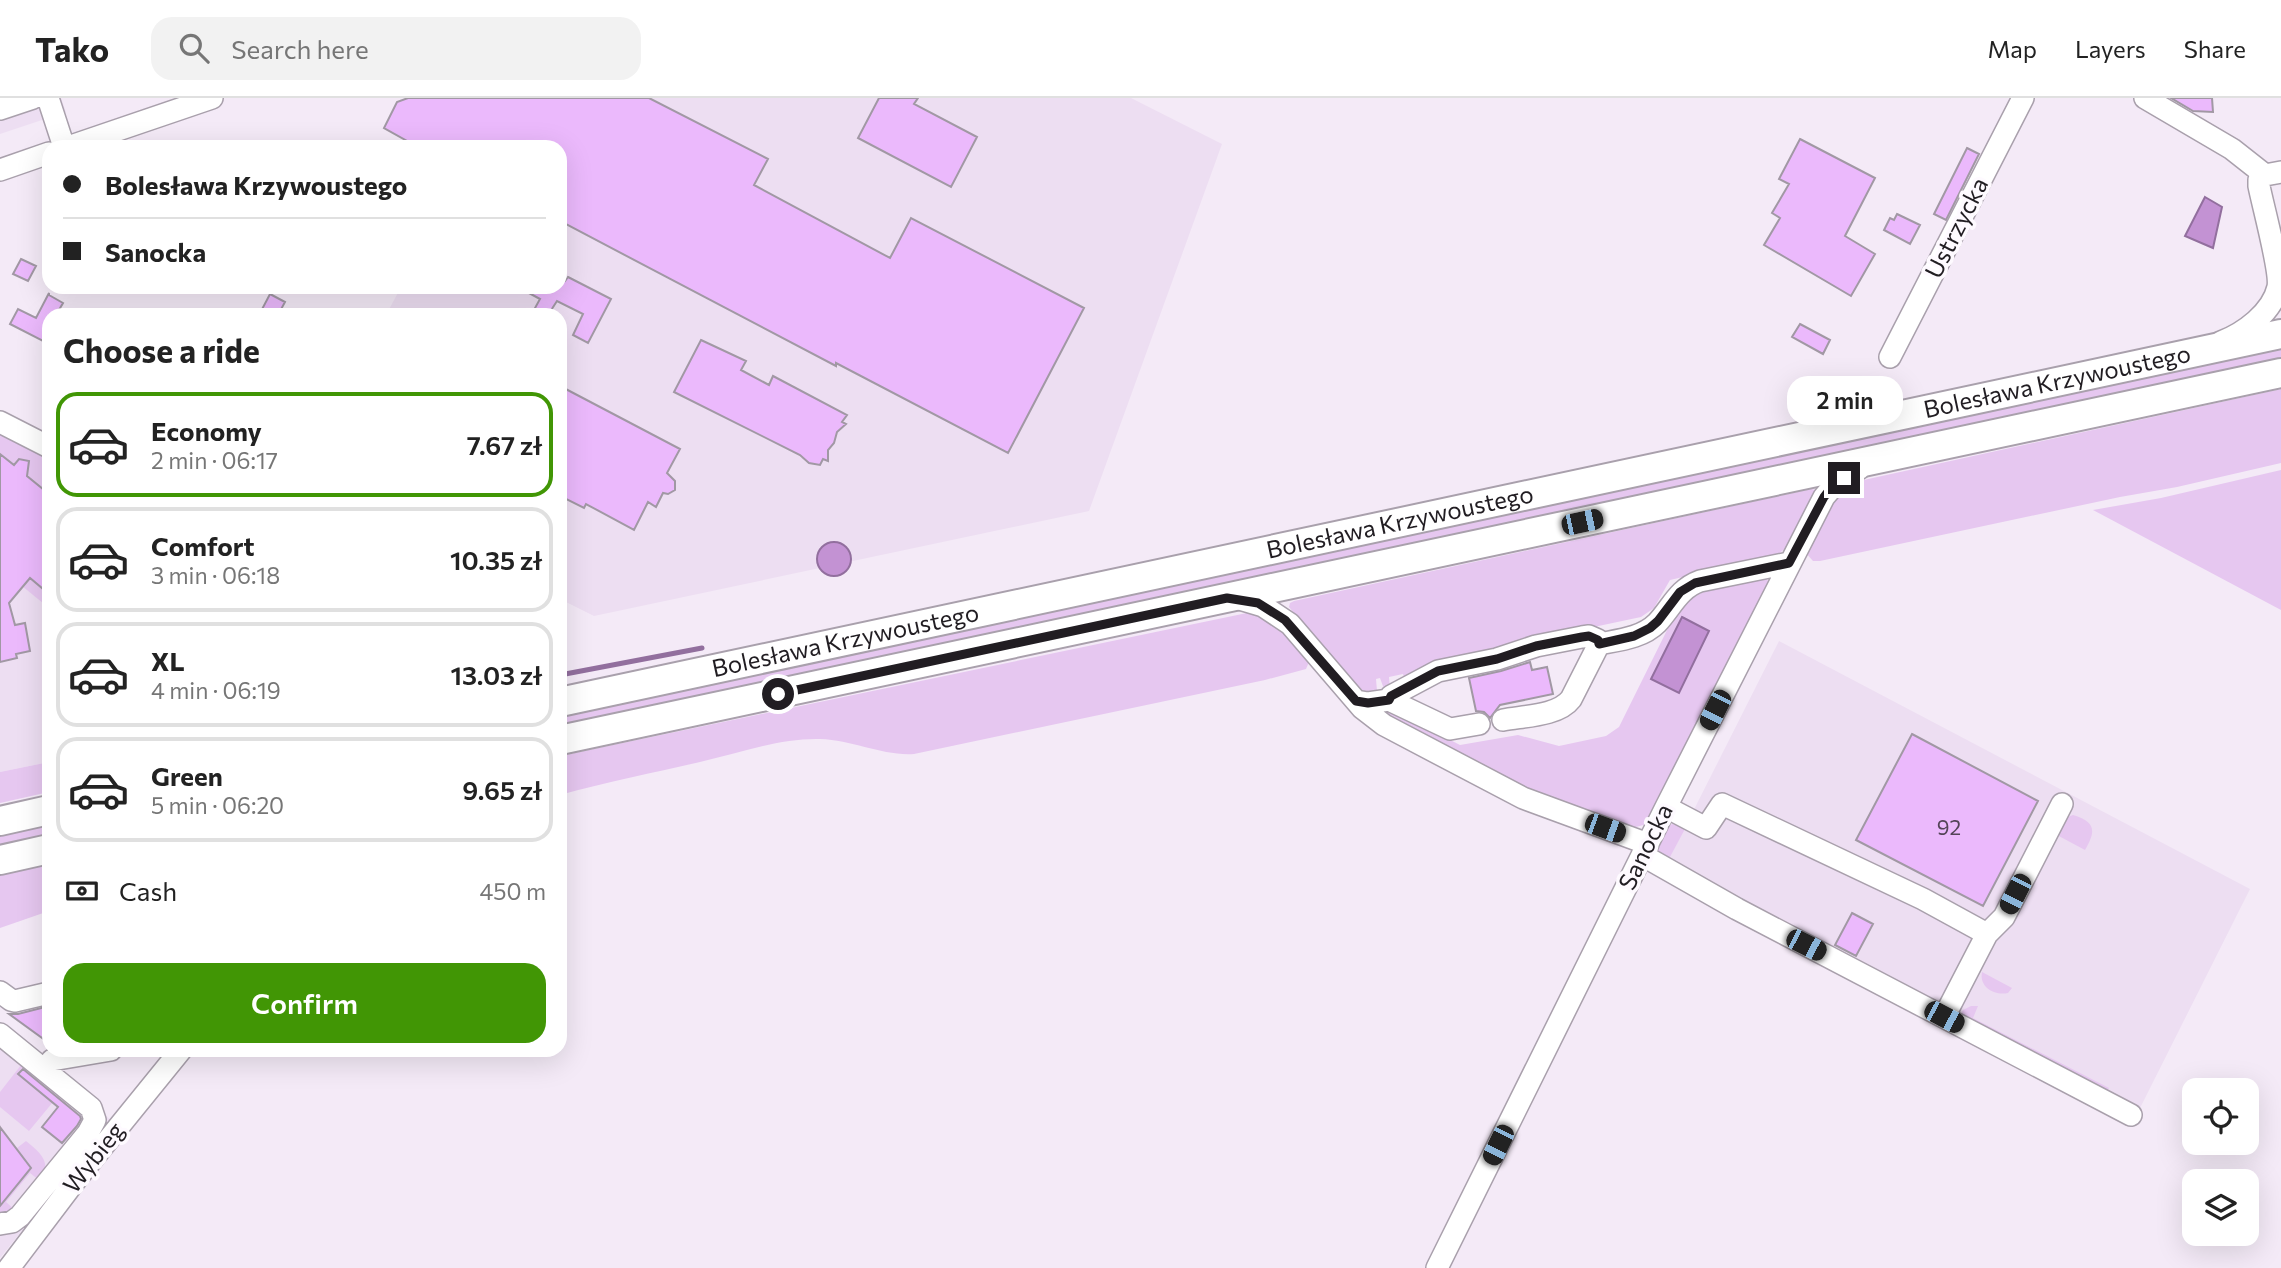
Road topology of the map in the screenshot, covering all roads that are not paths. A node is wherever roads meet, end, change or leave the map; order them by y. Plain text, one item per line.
1 (33, 98) edge
2 (48, 98) edge
3 (212, 98) edge
4 (2023, 98) edge
5 (2145, 98) edge
6 (0, 110) edge
7 (63, 140) edge
8 (87, 140) edge
9 (42, 155) edge
10 (0, 170) edge
11 (2273, 173) edge
12 (2278, 260) edge
13 (2280, 288) edge
14 (2281, 334) edge
15 (2194, 352) junction
16 (1890, 357) dead end
17 (2281, 373) edge
18 (0, 422) edge
19 (42, 443) edge
20 (1888, 456) junction
21 (1789, 563) junction
22 (1227, 598) junction
23 (1599, 644) junction
24 (1389, 700) junction
25 (567, 701) edge
26 (1356, 701) junction
27 (1503, 720) dead end
28 (1479, 724) dead end
29 (567, 739) edge
30 (2062, 804) dead end
31 (1665, 807) junction
32 (42, 812) edge
33 (0, 821) edge
34 (1645, 849) junction
35 (42, 851) edge
36 (0, 860) edge
37 (1987, 934) junction
38 (0, 992) edge
39 (42, 995) edge
40 (1944, 1017) junction
41 (0, 1034) edge
42 (70, 1057) edge
43 (175, 1057) edge
44 (52, 1060) dead end
45 (2131, 1115) dead end
46 (0, 1224) edge
47 (9, 1268) edge
48 (1437, 1268) edge

1 - 6 street
2 - 7 street
3 - 8 street
4 - 16 street, Ustrzycka
5 - 11 street
9 - 10 street
11 - 12 street
12 - 13 street
13 - 15 street
14 - 15 main road, Bolesława Krzywoustego
15 - 25 main road, Bolesława Krzywoustego
17 - 20 main road, Bolesława Krzywoustego
18 - 19 street
20 - 21 street, Sanocka
20 - 22 main road, Bolesława Krzywoustego
21 - 23 street
21 - 31 street, Sanocka
22 - 26 street
22 - 29 main road, Bolesława Krzywoustego
23 - 24 street
23 - 27 street
24 - 26 street
24 - 28 street
26 - 34 street
30 - 37 street
31 - 34 street, Sanocka
31 - 37 street
32 - 33 main road
34 - 40 street
34 - 48 street, Sanocka
35 - 36 main road
37 - 40 street
38 - 39 street
40 - 45 street
41 - 46 street
42 - 44 street
43 - 47 street, Wybieg

